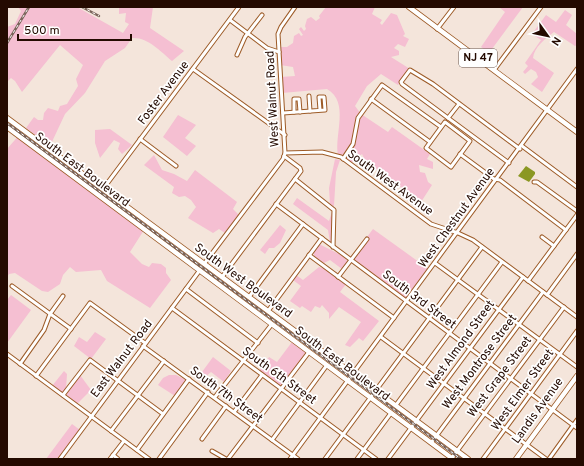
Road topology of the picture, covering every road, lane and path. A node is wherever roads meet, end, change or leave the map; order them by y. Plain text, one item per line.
1 (239, 7) edge
2 (296, 7) edge
3 (408, 7) edge
4 (454, 7) edge
5 (541, 7) edge
6 (262, 15) dead end
7 (230, 20) junction
8 (438, 29) junction
9 (248, 34) junction
10 (279, 52) junction
11 (237, 55) dead end
12 (193, 69) junction
13 (577, 69) edge
14 (494, 70) junction
15 (309, 96) dead end
16 (371, 99) junction
17 (459, 104) junction
18 (320, 110) dead end
19 (547, 110) junction
20 (310, 111) junction
21 (294, 112) junction
22 (300, 112) junction
23 (283, 113) junction
24 (7, 118) edge
25 (448, 118) junction
26 (7, 127) edge
27 (441, 127) junction
28 (577, 132) edge
29 (285, 135) junction
30 (140, 139) junction
31 (430, 142) junction
32 (521, 147) junction
33 (285, 154) junction
34 (460, 154) junction
35 (343, 159) junction
36 (509, 163) junction
37 (176, 166) dead end
38 (295, 179) junction
39 (497, 180) junction
40 (534, 182) dead end
41 (577, 187) edge
42 (103, 189) junction
43 (276, 204) junction
44 (577, 211) edge
45 (577, 215) edge
46 (303, 224) junction
47 (566, 230) junction
48 (458, 233) junction
49 (542, 237) dead end
50 (322, 238) junction
51 (367, 239) dead end
52 (554, 246) junction
53 (333, 247) junction
54 (482, 247) junction
55 (187, 252) junction
56 (577, 254) edge
57 (309, 255) junction
58 (183, 258) junction
59 (351, 260) junction
60 (502, 262) junction
61 (435, 263) junction
62 (204, 264) junction
63 (200, 270) junction
64 (222, 277) junction
65 (338, 277) junction
66 (523, 277) junction
67 (458, 279) junction
68 (528, 281) junction
69 (12, 286) dead end
70 (186, 289) junction
71 (543, 292) junction
72 (478, 294) junction
73 (547, 294) junction
74 (63, 296) dead end
75 (249, 297) junction
76 (407, 302) junction
77 (564, 307) junction
78 (172, 308) junction
79 (499, 310) junction
80 (268, 311) junction
81 (50, 314) junction
82 (577, 317) edge
83 (394, 318) junction
84 (429, 318) junction
85 (272, 324) junction
86 (519, 325) junction
87 (71, 329) junction
88 (577, 331) edge
89 (450, 333) junction
90 (381, 337) junction
91 (539, 340) junction
92 (258, 342) junction
93 (144, 345) junction
94 (470, 348) junction
95 (309, 352) junction
96 (403, 353) junction
97 (7, 354) edge
98 (560, 355) junction
99 (164, 361) junction
100 (243, 361) junction
101 (490, 363) junction
102 (20, 364) junction
103 (327, 366) junction
104 (577, 367) edge
105 (424, 368) junction
106 (262, 375) junction
107 (36, 376) junction
108 (577, 376) edge
109 (351, 377) junction
110 (511, 378) junction
111 (189, 379) junction
112 (118, 380) junction
113 (444, 384) junction
114 (281, 389) junction
115 (376, 390) junction
116 (208, 392) junction
117 (531, 393) junction
118 (63, 395) junction
119 (138, 396) junction
120 (215, 397) junction
121 (370, 398) junction
122 (464, 398) junction
123 (300, 403) junction
124 (226, 406) junction
125 (396, 406) junction
126 (552, 409) junction
127 (234, 412) junction
128 (391, 413) junction
129 (163, 414) junction
130 (485, 414) junction
131 (91, 416) junction
132 (321, 418) junction
133 (577, 420) edge
134 (414, 424) junction
135 (574, 425) junction
136 (253, 426) junction
137 (577, 428) edge
138 (505, 429) junction
139 (111, 431) junction
140 (343, 435) junction
141 (437, 436) junction
142 (202, 439) dead end
143 (272, 440) junction
144 (124, 441) junction
145 (432, 443) junction
146 (526, 444) junction
147 (137, 450) junction
148 (363, 450) junction
149 (212, 451) dead end
150 (457, 451) junction
151 (113, 455) junction
152 (293, 455) junction
153 (60, 459) edge
154 (110, 459) edge
155 (118, 459) edge
156 (149, 459) edge
157 (159, 459) edge
158 (227, 459) edge
159 (290, 459) edge
160 (298, 459) edge
161 (325, 459) edge
162 (357, 459) edge
163 (376, 459) edge
164 (388, 459) edge
165 (452, 459) edge
166 (468, 459) edge
167 (482, 459) edge
168 (516, 459) edge
169 (547, 459) edge

1 - 7 street, Foster Avenue
2 - 10 street, West Walnut Road
3 - 8 main road, NJ 47
4 - 8 street
5 - 14 street
6 - 9 street
7 - 9 street
7 - 12 street, Foster Avenue
8 - 14 main road, NJ 47
9 - 10 street
9 - 11 street
10 - 23 street, West Walnut Road
12 - 29 street
12 - 30 street, Foster Avenue
13 - 19 street, West Chestnut Avenue
14 - 19 main road, NJ 47
15 - 20 street
16 - 27 street
16 - 31 street
16 - 35 street
17 - 25 street
17 - 25 street
17 - 32 street
18 - 20 street
19 - 28 main road, NJ 47
19 - 32 street, West Chestnut Avenue
20 - 22 street
21 - 22 street
21 - 22 street
21 - 23 street
23 - 29 street, West Walnut Road
24 - 42 main road, South West Boulevard
25 - 36 street
26 - 58 main road, South East Boulevard
27 - 31 street
27 - 34 street
29 - 33 street, West Walnut Road
30 - 37 street
30 - 42 street, Foster Avenue
31 - 34 street
32 - 36 street, West Chestnut Avenue
32 - 41 street
33 - 35 street, South West Avenue
33 - 38 street
33 - 62 street, West Walnut Road
34 - 39 street
35 - 48 street, South West Avenue
36 - 39 street, West Chestnut Avenue
38 - 43 street
38 - 53 street
39 - 47 street
39 - 48 street, West Chestnut Avenue
40 - 44 street
42 - 55 main road, South West Boulevard
43 - 46 street, South 3rd Street
43 - 64 street
45 - 47 street
46 - 50 street, South 3rd Street
46 - 75 street
47 - 52 street
48 - 54 street, South West Avenue
48 - 61 street, West Chestnut Avenue
49 - 52 street
50 - 53 street, South 3rd Street
50 - 57 street
51 - 59 street
52 - 68 street
53 - 59 street, South 3rd Street
54 - 60 street, South West Avenue
54 - 67 street
55 - 58 main road
55 - 62 main road, South West Boulevard
56 - 73 street
57 - 65 street
57 - 80 street
58 - 63 main road, South East Boulevard
59 - 65 street
59 - 76 street, South 3rd Street
60 - 66 street, South West Avenue
60 - 72 street
61 - 67 street
61 - 76 street, West Chestnut Avenue
62 - 64 main road, South West Boulevard
63 - 70 street, East Walnut Road
63 - 85 main road, South East Boulevard
64 - 75 main road, South West Boulevard
65 - 83 street
66 - 68 street, South West Avenue
66 - 79 street, West Almond Street
67 - 72 street
67 - 84 street
68 - 71 street, South West Avenue
69 - 81 street
70 - 78 street, East Walnut Road
70 - 92 street
71 - 73 street, South West Avenue
71 - 86 street, West Montrose Street
72 - 79 street
72 - 89 street
73 - 77 street, South West Avenue
74 - 81 street
75 - 80 main road, South West Boulevard
76 - 83 street, West Chestnut Avenue
76 - 84 street, South 3rd Street
77 - 82 street, South West Avenue
77 - 91 street, West Grape Street
78 - 93 street, East Walnut Road
78 - 100 street, South 6th Street
79 - 86 street
79 - 94 street, West Almond Street
80 - 109 main road, South West Boulevard
81 - 87 street
81 - 102 street
83 - 90 street, West Chestnut Avenue
84 - 89 street, South 3rd Street
84 - 96 street
85 - 92 street
85 - 95 main road, South East Boulevard
86 - 91 street
86 - 101 street, West Montrose Street
87 - 93 street, South 7th Street
87 - 107 street
88 - 98 street, West Elmer Street
89 - 94 street, South 3rd Street
89 - 105 street
90 - 96 street
90 - 109 street, West Chestnut Avenue
91 - 98 street
91 - 110 street, West Grape Street
92 - 100 street
93 - 99 street, South 7th Street
93 - 112 street, East Walnut Road
94 - 101 street, South 3rd Street
94 - 113 street, West Almond Street
95 - 103 main road, South East Boulevard
95 - 114 street
96 - 105 street
96 - 115 street
97 - 102 street
98 - 104 street
98 - 117 street, West Elmer Street
99 - 111 street, South 7th Street
99 - 119 street
100 - 106 street, South 6th Street
100 - 120 street
101 - 110 street, South 3rd Street
101 - 122 street, West Montrose Street
102 - 107 street
103 - 109 main road, South East Boulevard
103 - 123 street
105 - 113 street
105 - 125 street
106 - 114 street, South 6th Street
106 - 127 street
107 - 118 street
108 - 126 main road, Landis Avenue
109 - 115 main road, South West Boulevard
109 - 121 main road, South East Boulevard
109 - 132 street, West Chestnut Avenue
110 - 117 street, South 3rd Street
110 - 130 street, West Grape Street
111 - 116 street, South 7th Street
111 - 129 street
112 - 118 street
112 - 119 street
112 - 131 street, East Walnut Road
113 - 122 street
113 - 134 street, West Almond Street
114 - 123 street, South 6th Street
114 - 136 street
115 - 121 street
115 - 125 main road, South West Boulevard
116 - 120 street, South 7th Street
116 - 157 street
117 - 126 street, South 3rd Street
117 - 138 street, West Elmer Street
118 - 131 street
119 - 129 street
119 - 139 street
120 - 124 street, South 7th Street
121 - 128 main road, South East Boulevard
121 - 140 street
122 - 130 street
122 - 141 street, West Montrose Street
123 - 132 street, South 6th Street
123 - 143 street
124 - 127 street, South 7th Street
124 - 142 street
125 - 134 main road, South West Boulevard
126 - 135 street, South 3rd Street
126 - 146 main road, Landis Avenue
127 - 136 street, South 7th Street
128 - 134 main road, South East Boulevard
128 - 148 street
129 - 147 street
130 - 138 street
130 - 150 street, West Grape Street
131 - 139 street
131 - 153 street, East Walnut Road
132 - 140 street, South 6th Street
132 - 152 street, West Chestnut Avenue
133 - 135 street
134 - 141 main road, South West Boulevard
134 - 145 main road, South East Boulevard
134 - 164 street, West Almond Street
135 - 137 street, South 3rd Street
135 - 169 street
136 - 143 street, South 7th Street
136 - 158 street
138 - 146 street
138 - 167 street, West Elmer Street
139 - 144 street
140 - 148 street, South 6th Street
140 - 161 street
141 - 145 street, West Montrose Street
141 - 150 main road, South West Boulevard
143 - 152 street, South 7th Street
144 - 147 street
144 - 151 street
145 - 165 main road, South East Boulevard
146 - 168 main road, Landis Avenue
146 - 169 street
147 - 156 street
148 - 162 street
148 - 163 street, South 6th Street
149 - 158 street
150 - 165 street, West Grape Street
150 - 166 main road, South West Boulevard
151 - 154 street
151 - 155 street
152 - 159 street, West Chestnut Avenue
152 - 160 street, South 7th Street

